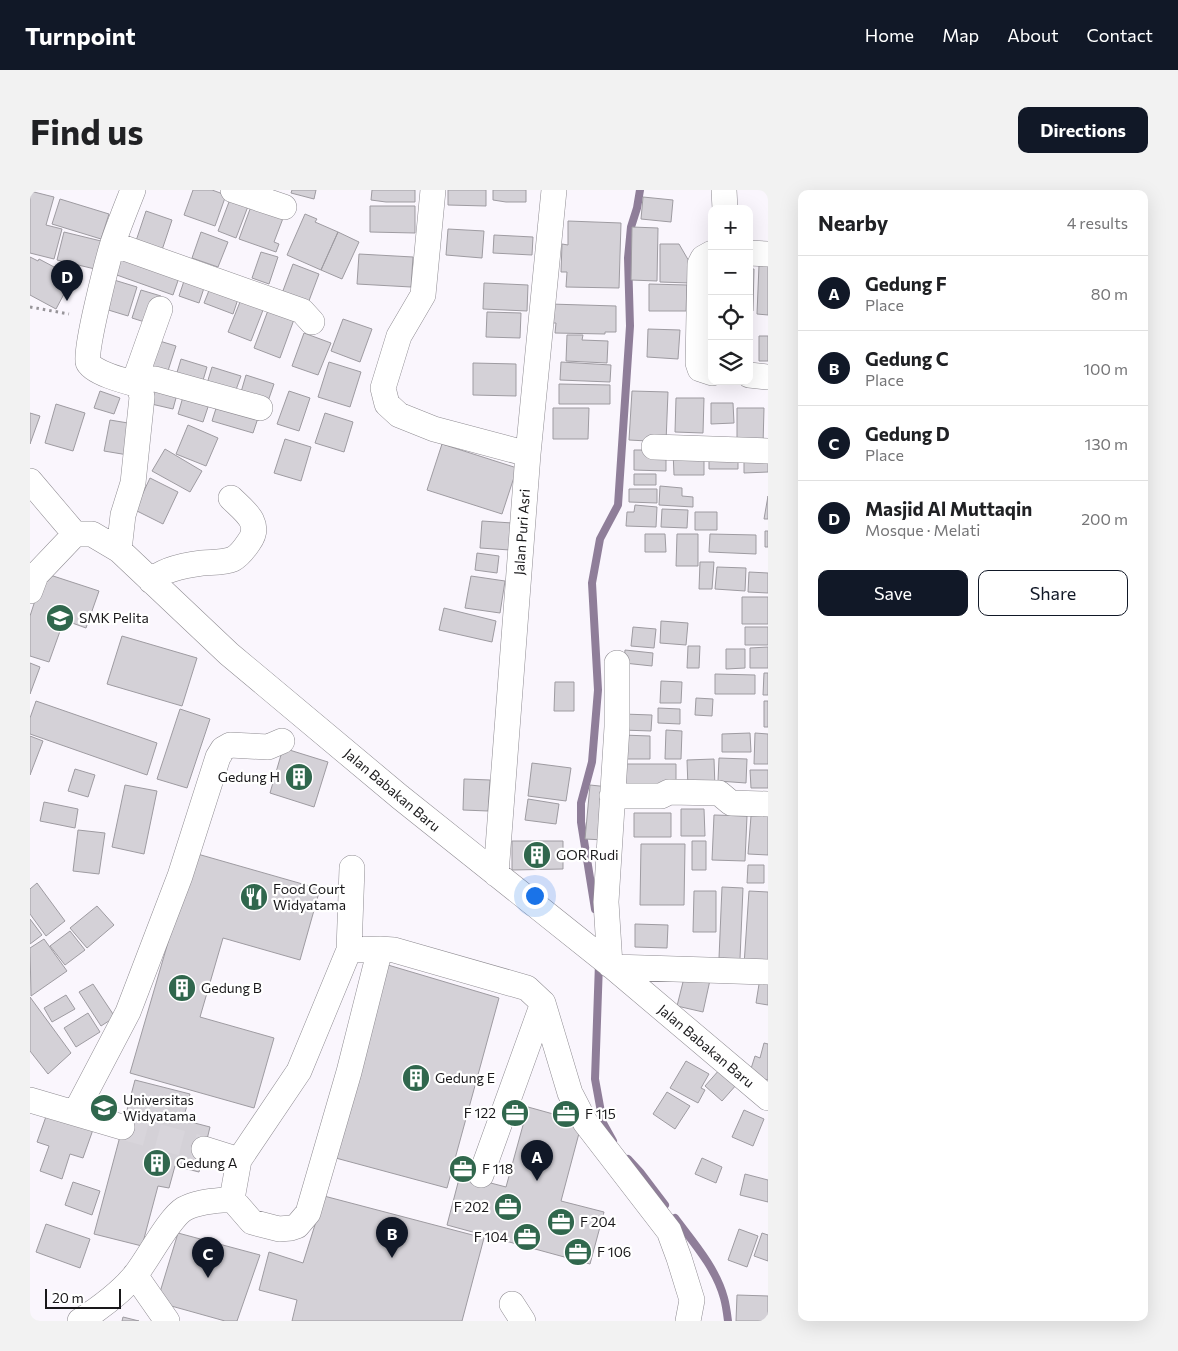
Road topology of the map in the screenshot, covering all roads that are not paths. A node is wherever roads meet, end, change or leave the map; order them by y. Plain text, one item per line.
1 (233, 190) edge
2 (433, 190) edge
3 (554, 190) edge
4 (724, 190) edge
5 (128, 192) edge
6 (725, 205) edge
7 (284, 207) dead end
8 (113, 244) junction
9 (753, 253) edge
10 (768, 254) edge
11 (708, 255) edge
12 (160, 309) dead end
13 (312, 322) dead end
14 (708, 372) edge
15 (753, 375) edge
16 (768, 377) edge
17 (140, 382) junction
18 (260, 408) dead end
19 (654, 447) dead end
20 (768, 451) edge
21 (528, 454) junction
22 (30, 481) edge
23 (230, 498) dead end
24 (75, 534) junction
25 (119, 550) junction
26 (32, 579) edge
27 (152, 581) junction
28 (617, 663) dead end
29 (282, 741) dead end
30 (612, 796) junction
31 (768, 804) edge
32 (352, 868) dead end
33 (496, 874) junction
34 (380, 949) junction
35 (349, 950) junction
36 (606, 961) junction
37 (768, 972) edge
38 (543, 1003) junction
39 (768, 1098) edge
40 (30, 1100) edge
41 (75, 1113) junction
42 (122, 1127) tunnel mouth
43 (204, 1149) tunnel mouth
44 (239, 1160) junction
45 (481, 1175) dead end
46 (232, 1199) junction
47 (136, 1275) junction
48 (80, 1321) edge
49 (167, 1321) edge
50 (688, 1321) edge

1 - 7 street
2 - 21 street
3 - 21 street, Jalan Puri Asri
4 - 6 street
5 - 8 street
8 - 13 street
8 - 17 street
9 - 10 street
11 - 14 street
12 - 17 street
15 - 16 street
17 - 18 street
17 - 25 street
19 - 20 street
21 - 33 street, Jalan Puri Asri
22 - 24 street
23 - 27 street
24 - 25 street, Jalan Babakan Baru
24 - 26 street
25 - 27 street, Jalan Babakan Baru
27 - 33 street, Jalan Babakan Baru
28 - 30 street
29 - 41 street
30 - 31 street
30 - 36 street
32 - 35 street
33 - 36 street, Jalan Babakan Baru
34 - 35 street
34 - 38 street
34 - 46 street
35 - 44 street
36 - 37 street
36 - 39 street, Jalan Babakan Baru
38 - 45 street
38 - 50 street
40 - 41 street
41 - 42 street
43 - 44 street
44 - 46 street
46 - 47 street
47 - 48 street
47 - 49 street

